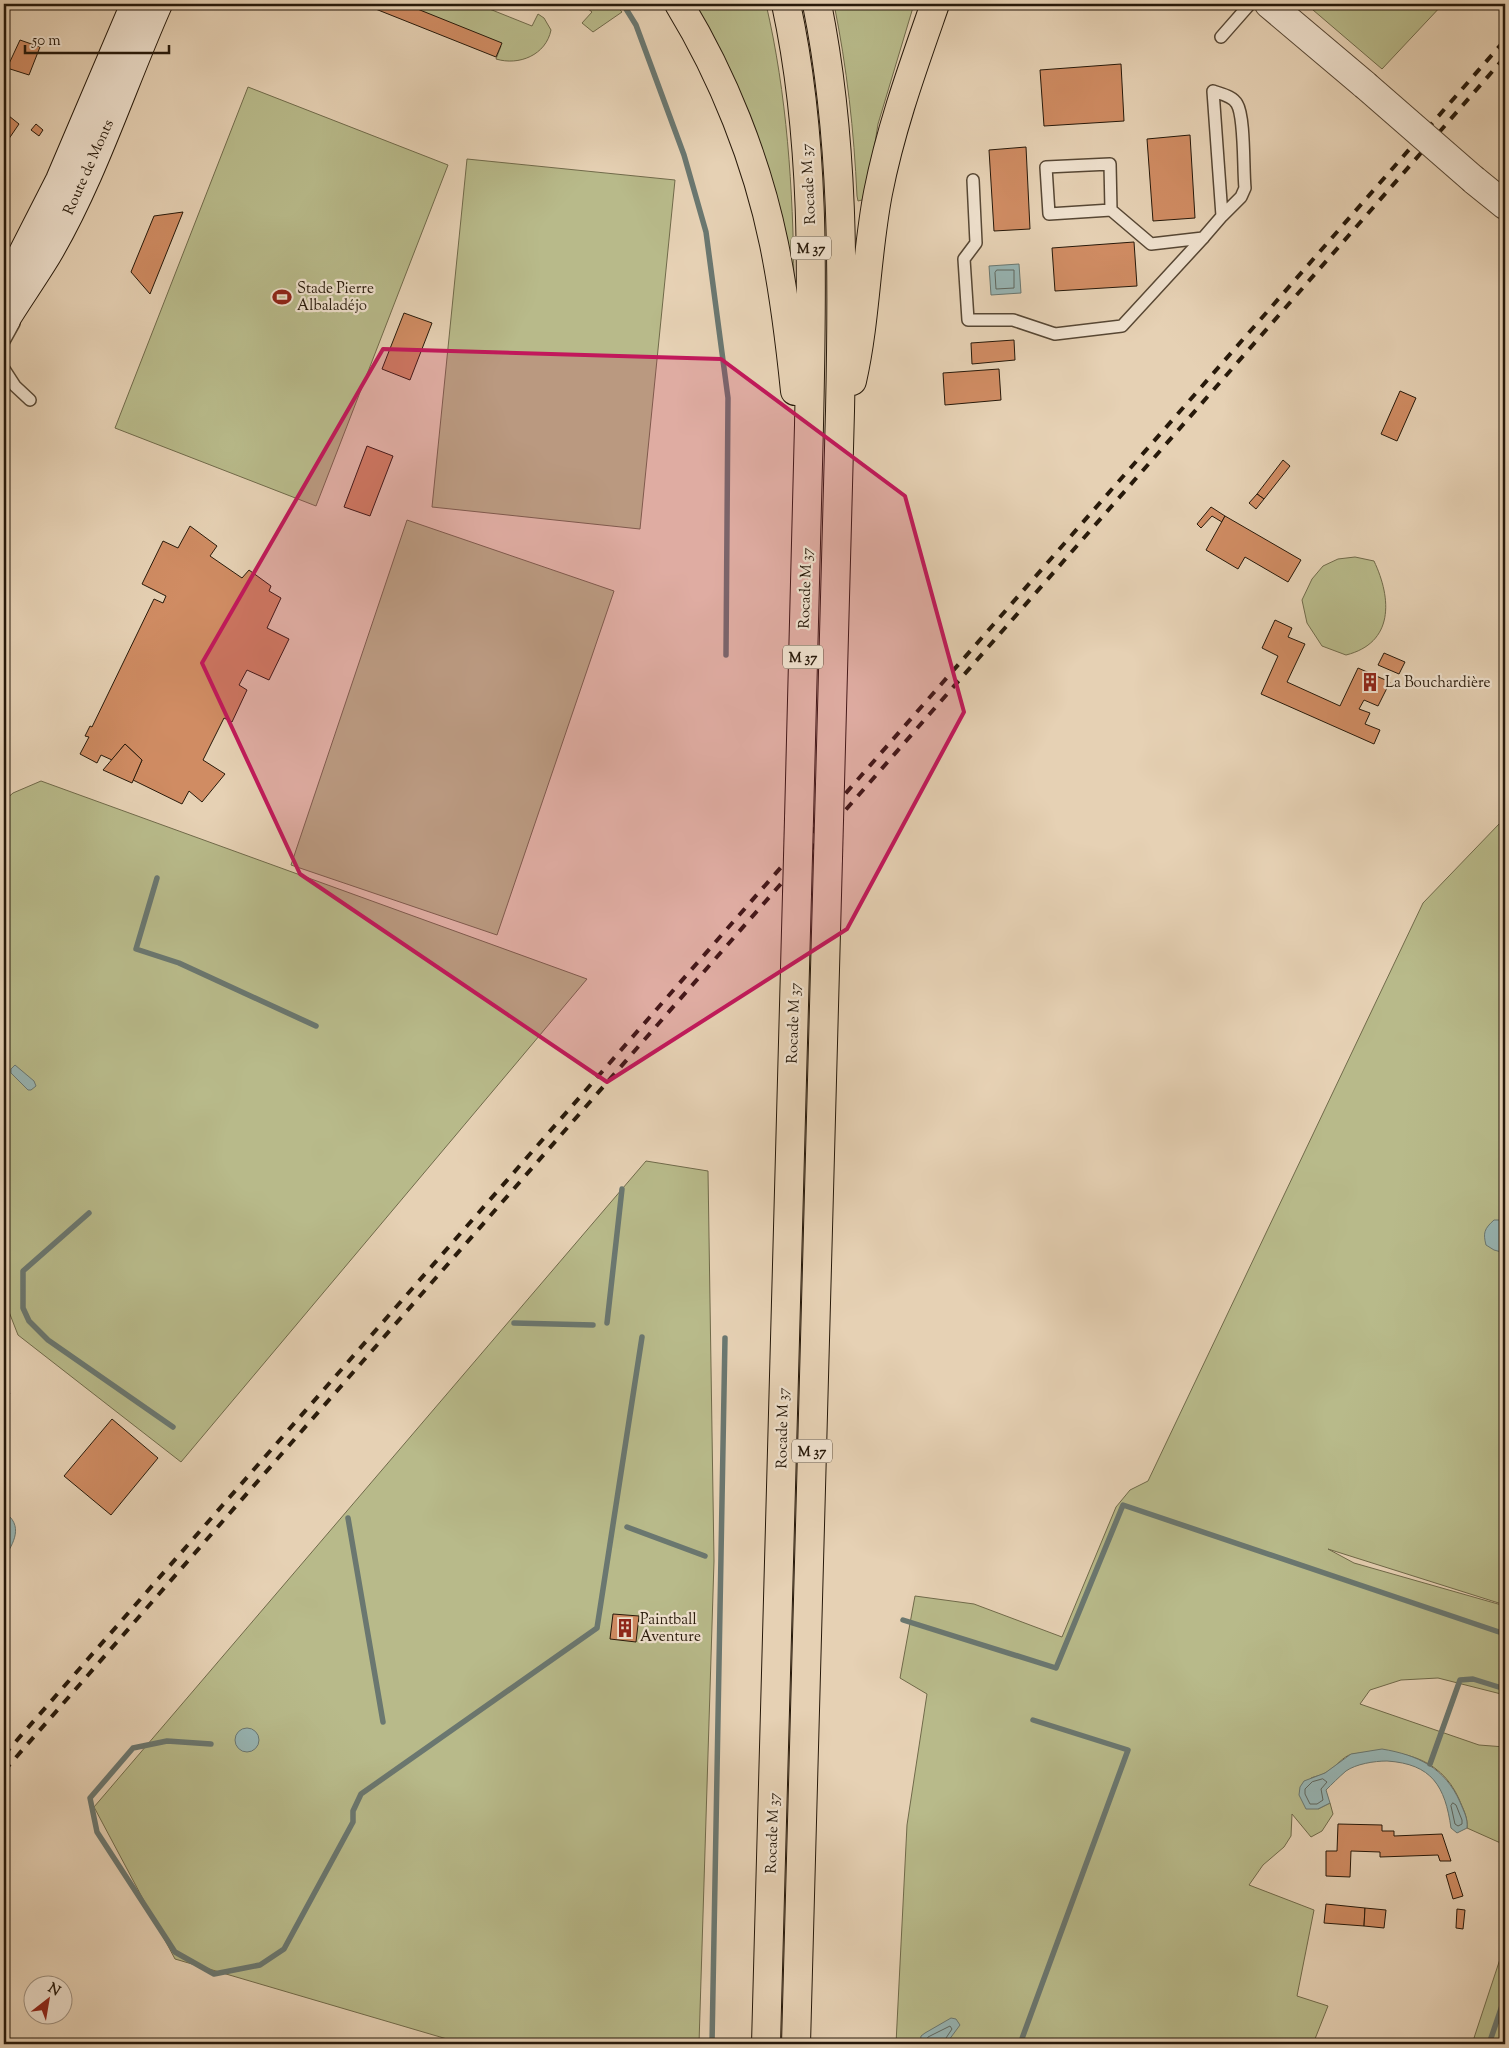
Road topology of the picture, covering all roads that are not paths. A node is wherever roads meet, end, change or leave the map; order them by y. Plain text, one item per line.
1 (135, 4) edge
2 (158, 4) edge
3 (679, 4) edge
4 (786, 4) edge
5 (817, 4) edge
6 (935, 4) edge
7 (1250, 4) edge
8 (1269, 4) edge
9 (1221, 37) dead end
10 (973, 180) dead end
11 (1505, 205) edge
12 (1111, 210) junction
13 (1222, 216) junction
14 (1203, 238) junction
15 (47, 255) junction
16 (4, 290) edge
17 (4, 322) edge
18 (4, 341) edge
19 (4, 369) edge
20 (30, 400) dead end
21 (839, 444) junction
22 (807, 495) junction
23 (766, 2044) edge
24 (796, 2044) edge

1 - 16 main road, Route de Monts
2 - 15 main road, Route de Monts
3 - 22 highway
4 - 22 highway, Rocade M 37 / M 37
5 - 21 highway, Rocade M 37 / M 37
6 - 21 highway
7 - 9 lane
8 - 11 main road, bridge
10 - 14 lane
12 - 12 lane
12 - 14 lane
13 - 13 lane
13 - 14 lane
15 - 17 main road, Route de Monts
15 - 18 lane
19 - 20 lane
21 - 24 highway, Rocade M 37 / M 37, bridge
22 - 23 highway, Rocade M 37 / M 37, bridge

